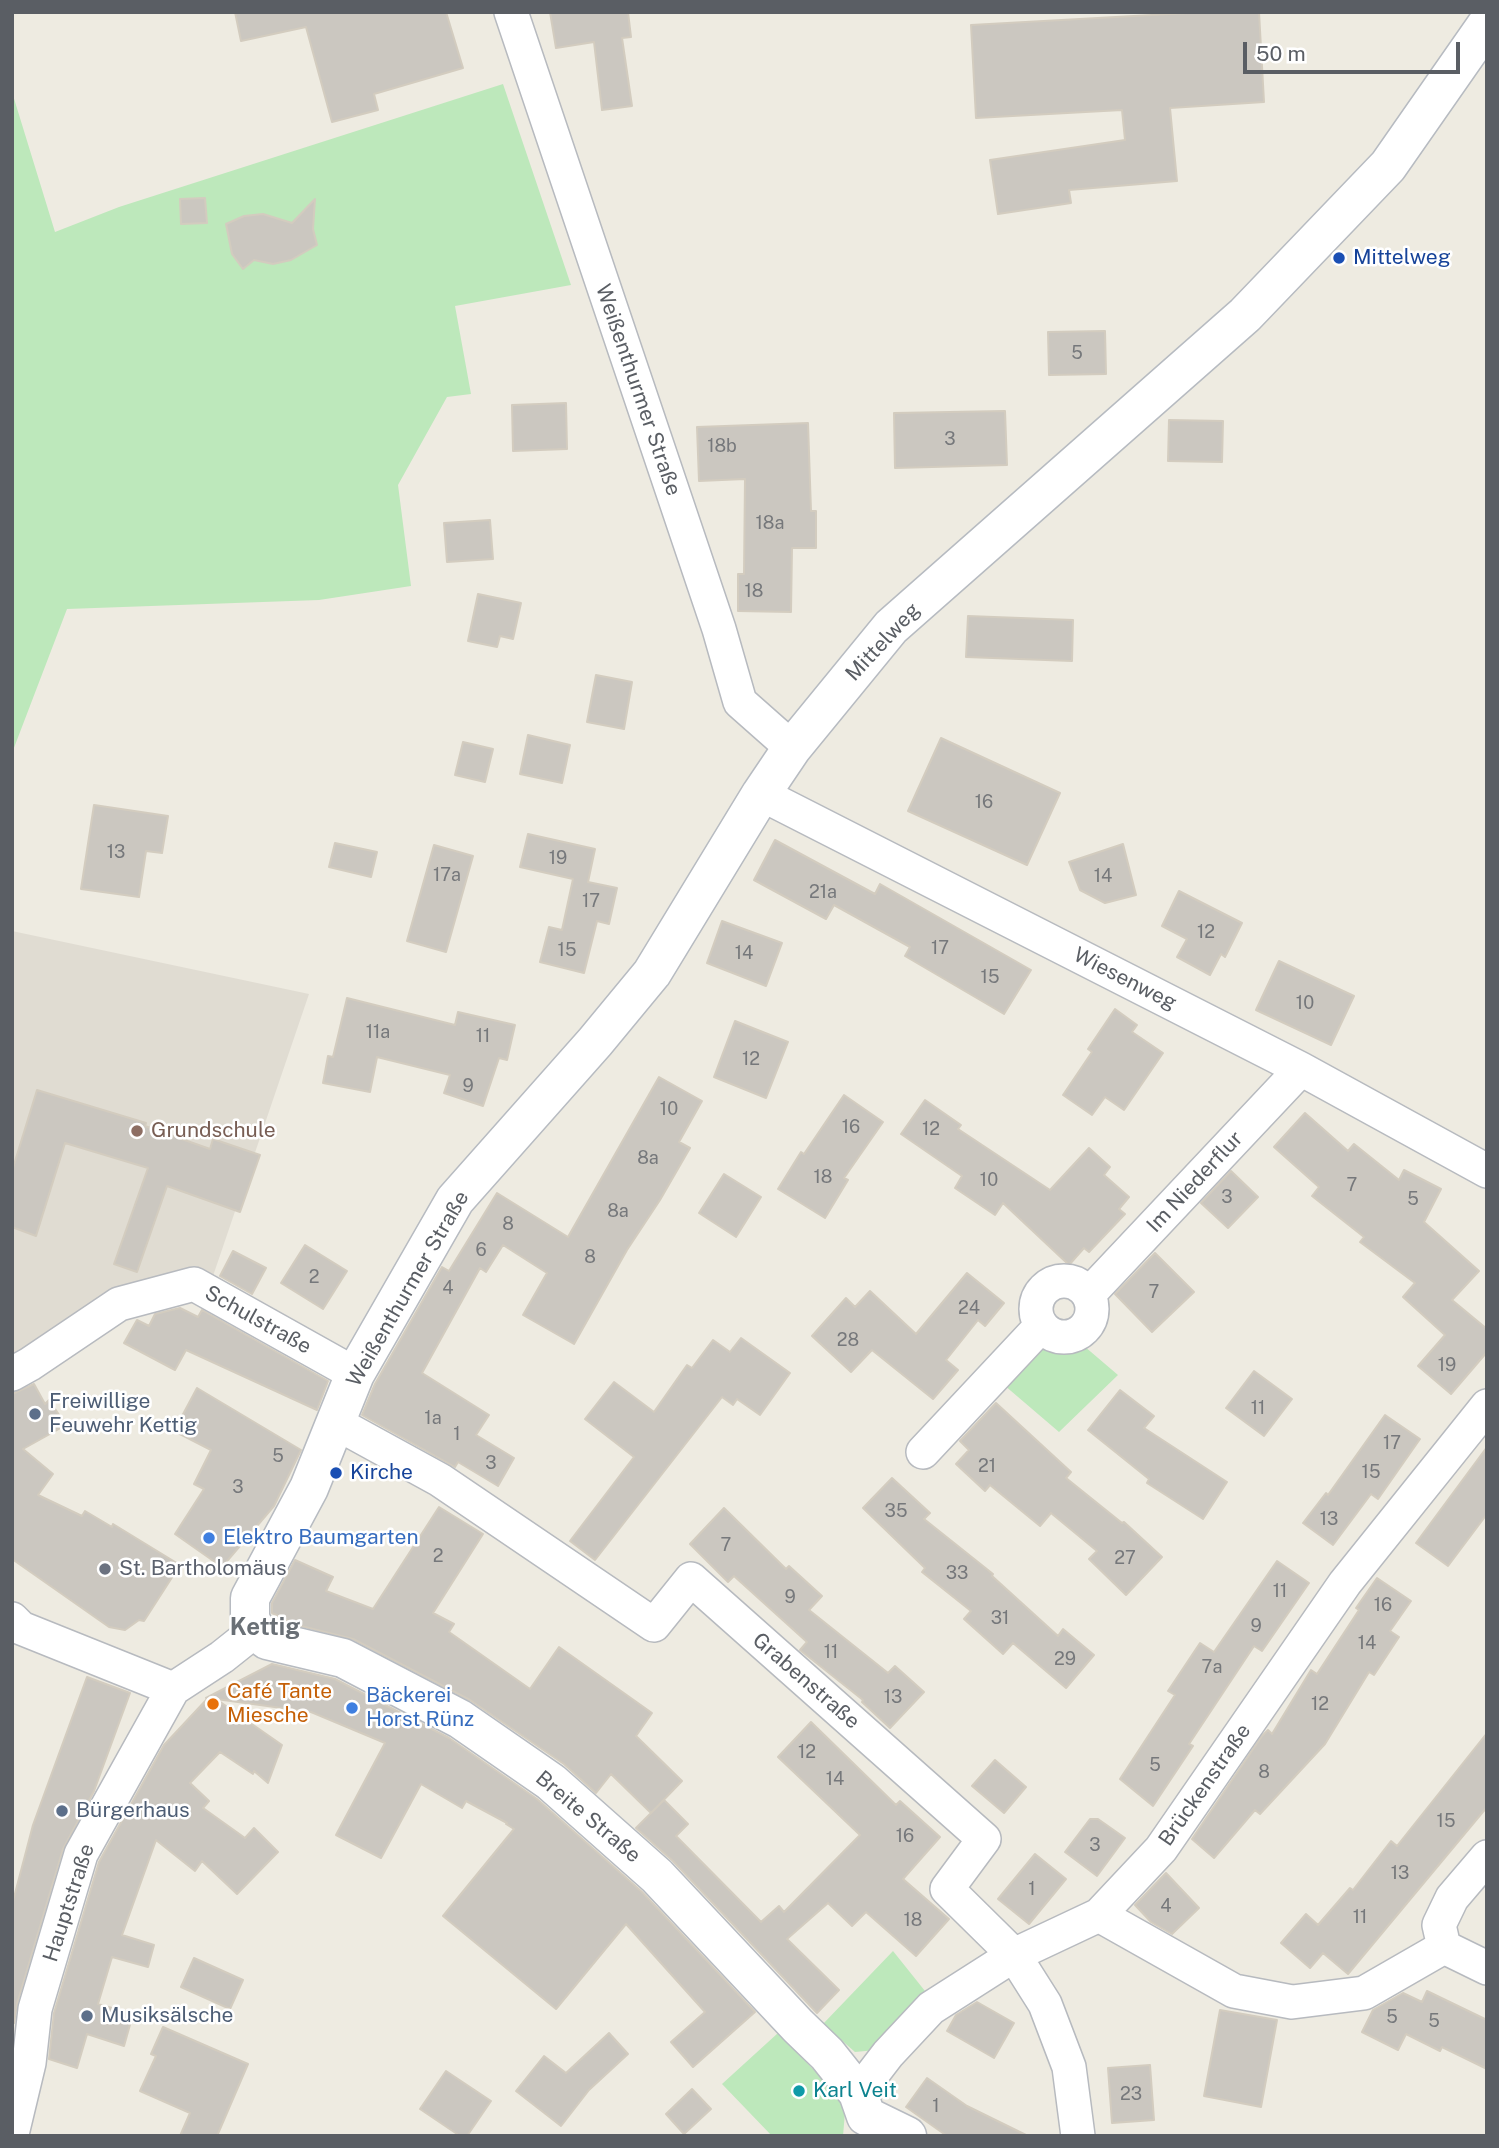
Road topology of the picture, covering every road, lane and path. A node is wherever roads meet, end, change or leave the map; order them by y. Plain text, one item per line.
1 (511, 12) edge
2 (1487, 24) edge
3 (792, 748) junction
4 (761, 794) junction
5 (1301, 1069) junction
6 (1487, 1171) edge
7 (12, 1374) edge
8 (355, 1374) junction
9 (1487, 1406) edge
10 (336, 1423) junction
11 (923, 1452) dead end
12 (15, 1627) edge
13 (256, 1630) junction
14 (173, 1689) junction
15 (1487, 1857) edge
16 (1099, 1915) junction
17 (1444, 1947) junction
18 (1014, 1955) junction
19 (1487, 1968) edge
20 (862, 2115) edge
21 (12, 2134) edge
22 (907, 2136) edge
23 (1078, 2136) edge

1 - 3 street, Weißenthurmer Straße
2 - 3 street, Mittelweg
3 - 4 street, Mittelweg
4 - 5 street, Wiesenweg
4 - 8 street, Weißenthurmer Straße
5 - 6 street, Wiesenweg
5 - 11 street, Im Niederflur
7 - 8 street, Schulstraße
8 - 10 street, Weißenthurmer Straße
9 - 16 street, Brückenstraße
10 - 13 street, Weißenthurmer Straße
10 - 18 street, Grabenstraße
12 - 14 street
13 - 14 street
13 - 20 street, Breite Straße
14 - 21 street, Hauptstraße
15 - 17 street
16 - 17 street
16 - 18 street, Brückenstraße
17 - 19 street
18 - 20 street, Brückenstraße
18 - 23 street, Grabenstraße
20 - 22 street

